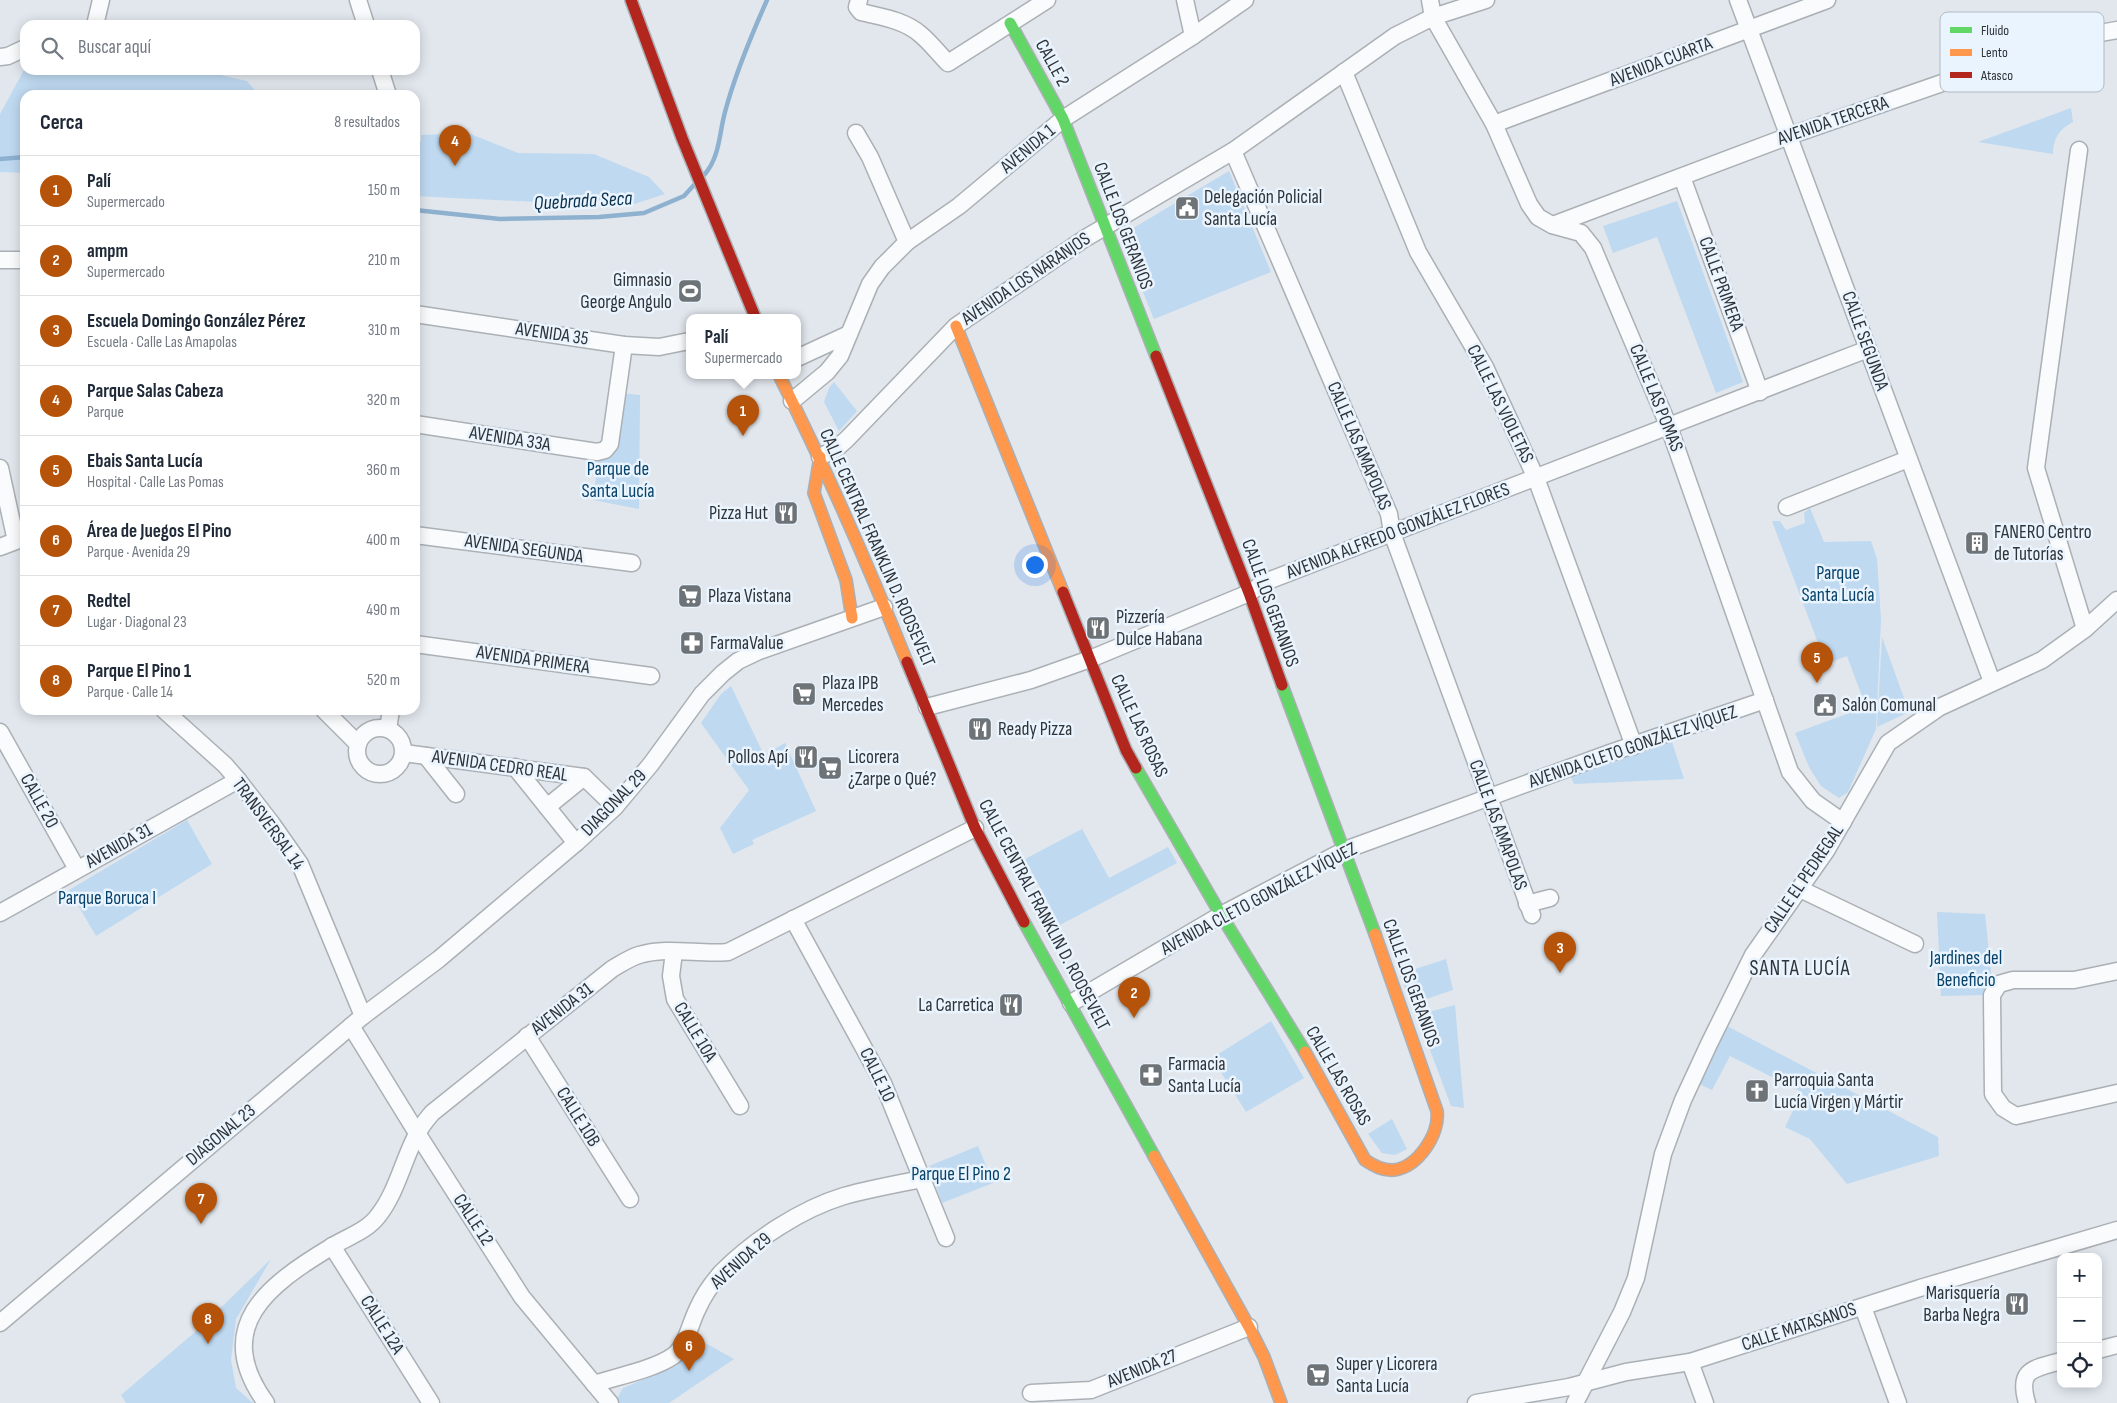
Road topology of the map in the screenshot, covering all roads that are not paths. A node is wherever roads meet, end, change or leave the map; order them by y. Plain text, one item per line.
1 (101, 0) edge
2 (358, 0) edge
3 (631, 0) edge
4 (1047, 0) edge
5 (1185, 0) edge
6 (1245, 0) edge
7 (1430, 0) edge
8 (1486, 0) edge
9 (1738, 0) edge
10 (1827, 0) edge
11 (858, 4) edge
12 (1433, 17) junction
13 (96, 20) edge
14 (364, 20) edge
15 (1010, 23) junction
16 (1749, 29) junction
17 (2117, 30) edge
18 (2104, 32) edge
19 (1194, 36) junction
20 (20, 50) edge
21 (0, 57) edge
22 (1344, 72) junction
23 (382, 75) edge
24 (1940, 84) edge
25 (386, 90) edge
26 (1063, 119) junction
27 (1494, 124) junction
28 (856, 133) dead end
29 (1789, 136) junction
30 (2079, 150) dead end
31 (1233, 151) junction
32 (1682, 177) junction
33 (1552, 225) junction
34 (1104, 227) junction
35 (907, 242) junction
36 (0, 260) edge
37 (20, 260) edge
38 (752, 314) edge
39 (420, 315) edge
40 (956, 326) junction
41 (850, 334) junction
42 (686, 342) edge
43 (624, 345) junction
44 (1868, 349) junction
45 (801, 356) edge
46 (782, 379) edge
47 (1760, 392) junction
48 (792, 401) junction
49 (420, 425) edge
50 (1669, 427) junction
51 (820, 457) junction
52 (1908, 459) junction
53 (0, 468) edge
54 (1536, 478) junction
55 (1787, 507) dead end
56 (1392, 533) junction
57 (420, 538) edge
58 (0, 547) edge
59 (632, 564) dead end
60 (1249, 593) junction
61 (2117, 600) edge
62 (884, 607) junction
63 (852, 618) junction
64 (2085, 629) junction
65 (420, 645) edge
66 (1090, 659) junction
67 (651, 676) dead end
68 (1992, 682) junction
69 (1765, 700) junction
70 (927, 707) junction
71 (169, 715) edge
72 (329, 715) edge
73 (390, 715) edge
74 (388, 729) junction
75 (0, 732) edge
76 (358, 744) junction
77 (1634, 746) junction
78 (404, 753) junction
79 (426, 756) junction
80 (515, 768) junction
81 (584, 777) junction
82 (238, 780) junction
83 (456, 794) dead end
84 (1488, 798) junction
85 (547, 807) junction
86 (615, 807) junction
87 (1843, 822) junction
88 (975, 828) junction
89 (576, 843) junction
90 (1345, 850) junction
91 (77, 869) junction
92 (1800, 889) junction
93 (1550, 898) dead end
94 (0, 914) edge
95 (1221, 915) junction
96 (793, 919) junction
97 (1915, 944) dead end
98 (674, 952) junction
99 (2117, 971) edge
100 (1071, 1004) junction
101 (357, 1021) junction
102 (527, 1036) junction
103 (2117, 1094) edge
104 (1435, 1103) joint
105 (740, 1106) dead end
106 (417, 1133) junction
107 (922, 1179) junction
108 (630, 1198) dead end
109 (2117, 1230) edge
110 (946, 1238) dead end
111 (332, 1246) junction
112 (1863, 1306) junction
113 (0, 1323) edge
114 (1249, 1327) junction
115 (2117, 1345) edge
116 (2102, 1349) edge
117 (1690, 1362) junction
118 (2057, 1362) edge
119 (1587, 1382) junction
120 (594, 1384) junction
121 (1031, 1393) dead end
122 (266, 1403) edge
123 (431, 1403) edge
124 (610, 1403) edge
125 (1281, 1403) edge
126 (1476, 1403) edge
127 (1575, 1403) edge
128 (1705, 1403) edge
129 (1898, 1403) edge
130 (2027, 1403) edge

1 - 13 street
2 - 14 street
3 - 38 street
4 - 15 street
5 - 19 street
6 - 19 street, AVENIDA 1
7 - 12 street, CALLE LAS POMAS
8 - 12 street, AVENIDA LOS NARANJOS
9 - 16 street, CALLE SEGUNDA
10 - 16 street, AVENIDA CUARTA
11 - 15 street
12 - 22 street, AVENIDA LOS NARANJOS
12 - 27 street, CALLE LAS POMAS
15 - 26 street, CALLE 2
16 - 27 street, AVENIDA CUARTA
16 - 29 street, CALLE SEGUNDA
17 - 18 street, AVENIDA TERCERA
19 - 26 street, AVENIDA 1
20 - 21 street
22 - 31 street, AVENIDA LOS NARANJOS
22 - 54 street, CALLE LAS VIOLETAS
23 - 25 street
24 - 29 street, AVENIDA TERCERA
26 - 34 street, CALLE LOS GERANIOS
26 - 35 street, AVENIDA 1
27 - 33 street, CALLE LAS POMAS
28 - 35 street
29 - 32 street, AVENIDA TERCERA
29 - 44 street, CALLE SEGUNDA
30 - 64 street
31 - 34 street, AVENIDA LOS NARANJOS
31 - 56 street, CALLE LAS AMAPOLAS
32 - 33 street, AVENIDA TERCERA
32 - 47 street, CALLE PRIMERA
33 - 50 street, CALLE LAS POMAS
34 - 40 street, AVENIDA LOS NARANJOS
34 - 60 street, CALLE LOS GERANIOS
35 - 41 street, AVENIDA 1
36 - 37 street
39 - 43 street, AVENIDA 35
40 - 51 street, AVENIDA LOS NARANJOS
40 - 66 street, CALLE LAS ROSAS
41 - 45 street
41 - 48 street, AVENIDA 1
42 - 43 street, AVENIDA 35
43 - 49 street, AVENIDA 33A
44 - 47 street, AVENIDA ALFREDO GONZÁLEZ FLORES
44 - 52 street, CALLE SEGUNDA
46 - 48 street, CALLE CENTRAL FRANKLIN D. ROOSEVELT
47 - 50 street, AVENIDA ALFREDO GONZÁLEZ FLORES
48 - 51 street, CALLE CENTRAL FRANKLIN D. ROOSEVELT
50 - 54 street, AVENIDA ALFREDO GONZÁLEZ FLORES
50 - 69 street, CALLE LAS POMAS
51 - 62 street, CALLE CENTRAL FRANKLIN D. ROOSEVELT
51 - 63 street
52 - 55 street
52 - 68 street, CALLE SEGUNDA
53 - 58 street
54 - 56 street, AVENIDA ALFREDO GONZÁLEZ FLORES
54 - 77 street, CALLE LAS VIOLETAS
56 - 60 street, AVENIDA ALFREDO GONZÁLEZ FLORES
56 - 84 street, CALLE LAS AMAPOLAS
57 - 59 street, AVENIDA SEGUNDA
60 - 66 street, AVENIDA ALFREDO GONZÁLEZ FLORES
60 - 90 street, CALLE LOS GERANIOS
61 - 64 street, CALLE EL PEDREGAL
62 - 63 street, DIAGONAL 29
62 - 70 street, CALLE CENTRAL FRANKLIN D. ROOSEVELT
63 - 86 street, DIAGONAL 29
64 - 68 street, CALLE EL PEDREGAL
65 - 67 street, AVENIDA PRIMERA
66 - 70 street, AVENIDA ALFREDO GONZÁLEZ FLORES
66 - 95 street, CALLE LAS ROSAS
68 - 87 street, CALLE EL PEDREGAL
69 - 77 street, AVENIDA CLETO GONZÁLEZ VÍQUEZ
69 - 87 street, CALLE LAS POMAS
70 - 88 street, CALLE CENTRAL FRANKLIN D. ROOSEVELT
71 - 82 street, TRANSVERSAL 14
72 - 76 street
73 - 74 street
74 - 76 street
74 - 78 street
75 - 91 street, CALLE 20
76 - 78 street
77 - 84 street, AVENIDA CLETO GONZÁLEZ VÍQUEZ
78 - 79 street, AVENIDA CEDRO REAL
79 - 80 street, AVENIDA CEDRO REAL
79 - 83 street
80 - 81 street, AVENIDA CEDRO REAL
80 - 85 street
81 - 85 street
81 - 86 street, AVENIDA CEDRO REAL
82 - 91 street, AVENIDA 31
82 - 101 street, TRANSVERSAL 14
84 - 90 street, AVENIDA CLETO GONZÁLEZ VÍQUEZ
84 - 93 street, CALLE LAS AMAPOLAS
85 - 89 street
86 - 89 street, DIAGONAL 29
87 - 92 street, CALLE EL PEDREGAL
88 - 96 street, AVENIDA 31
88 - 100 street, CALLE CENTRAL FRANKLIN D. ROOSEVELT
89 - 101 street, DIAGONAL 29
90 - 95 street, AVENIDA CLETO GONZÁLEZ VÍQUEZ
90 - 104 street, CALLE LOS GERANIOS
91 - 94 street, AVENIDA 31
92 - 97 street
92 - 119 street, CALLE EL PEDREGAL
95 - 100 street, AVENIDA CLETO GONZÁLEZ VÍQUEZ
95 - 104 street, CALLE LAS ROSAS
96 - 98 street, AVENIDA 31
96 - 107 street, CALLE 10
98 - 102 street, AVENIDA 31
98 - 105 street, CALLE 10A
99 - 103 street
100 - 114 street, CALLE CENTRAL FRANKLIN D. ROOSEVELT
101 - 106 street, CALLE 12
101 - 113 street, DIAGONAL 23
102 - 106 street, AVENIDA 31
102 - 108 street, CALLE 10B
106 - 111 street, AVENIDA 31
106 - 120 street, CALLE 12
107 - 110 street, CALLE 10
107 - 120 street, AVENIDA 29
109 - 112 street, CALLE MATASANOS
111 - 122 street, AVENIDA 31
111 - 123 street, CALLE 12A
112 - 117 street, CALLE MATASANOS
112 - 129 street
114 - 121 street, AVENIDA 27
114 - 125 street, CALLE CENTRAL FRANKLIN D. ROOSEVELT
115 - 116 street
117 - 119 street, CALLE MATASANOS
117 - 128 street
118 - 130 street
119 - 126 street, CALLE MATASANOS
119 - 127 street, CALLE EL PEDREGAL
120 - 124 street, CALLE 12

